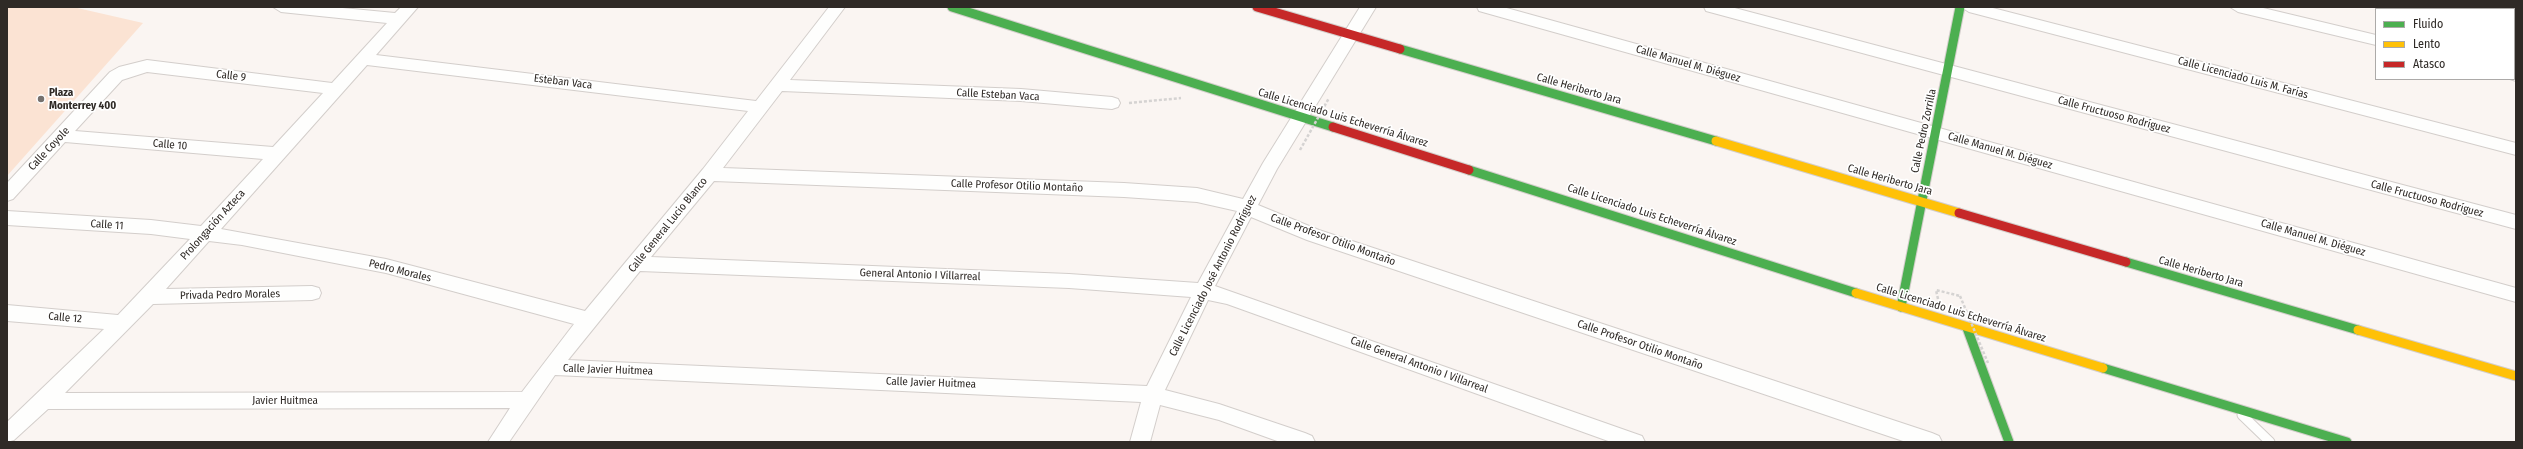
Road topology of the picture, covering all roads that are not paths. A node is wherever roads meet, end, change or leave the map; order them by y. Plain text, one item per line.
1 (281, 7) edge
2 (837, 7) edge
3 (952, 7) edge
4 (1258, 7) edge
5 (1368, 7) edge
6 (1485, 7) edge
7 (1712, 7) edge
8 (1960, 7) edge
9 (1969, 7) edge
10 (2238, 7) edge
11 (405, 13) edge
12 (1351, 34) junction
13 (2375, 40) edge
14 (365, 59) junction
15 (125, 71) joint
16 (1948, 71) junction
17 (778, 85) junction
18 (338, 89) junction
19 (1112, 103) road end
20 (761, 106) junction
21 (1300, 117) junction
22 (1936, 133) junction
23 (62, 136) junction
24 (2516, 149) edge
25 (278, 154) junction
26 (709, 174) junction
27 (7, 194) edge
28 (1921, 202) junction
29 (1248, 207) junction
30 (7, 218) edge
31 (2516, 222) edge
32 (208, 233) junction
33 (637, 264) junction
34 (1203, 291) junction
35 (312, 293) dead end
36 (2516, 295) edge
37 (148, 297) junction
38 (1901, 307) junction
39 (7, 312) edge
40 (589, 320) junction
41 (122, 323) junction
42 (1967, 328) junction
43 (550, 367) junction
44 (2516, 376) edge
45 (1153, 395) junction
46 (527, 400) junction
47 (44, 401) junction
48 (2233, 406) junction
49 (7, 417) edge
50 (27, 418) junction
51 (7, 434) edge
52 (498, 442) edge
53 (1140, 442) edge
54 (1305, 442) edge
55 (1635, 442) edge
56 (1932, 442) edge
57 (2009, 442) edge
58 (2270, 442) edge
59 (2347, 442) edge

1 - 11 street
2 - 17 street, Calle General Lucio Blanco
3 - 21 street, Calle Licenciado Luis Echeverría Álvarez
4 - 12 street, Calle Heriberto Jara
5 - 12 street, Calle Licenciado José Antonio Rodríguez
6 - 22 street, Calle Manuel M. Diéguez
7 - 16 street, Calle Fructuoso Rodríguez
8 - 16 street, Calle Pedro Zorrilla
9 - 24 street, Calle Licenciado Luis M. Farías
10 - 13 street
11 - 14 street, Prolongación Azteca
12 - 21 street, Calle Licenciado José Antonio Rodríguez
12 - 28 street, Calle Heriberto Jara
14 - 18 street, Prolongación Azteca
14 - 20 street, Esteban Vaca
15 - 18 street, Calle 9
15 - 23 street, Calle Coyole
16 - 22 street, Calle Pedro Zorrilla
16 - 31 street, Calle Fructuoso Rodríguez
17 - 19 street, Calle Esteban Vaca
17 - 20 street, Calle General Lucio Blanco
18 - 25 street, Prolongación Azteca
20 - 26 street, Calle General Lucio Blanco
21 - 29 street, Calle Licenciado José Antonio Rodríguez
21 - 38 street, Calle Licenciado Luis Echeverría Álvarez
22 - 28 street, Calle Pedro Zorrilla
22 - 36 street, Calle Manuel M. Diéguez
23 - 25 street, Calle 10
23 - 27 street, Calle Coyole
25 - 32 street, Prolongación Azteca
26 - 29 street, Calle Profesor Otilio Montaño
26 - 33 street, Calle General Lucio Blanco
28 - 38 street, Calle Pedro Zorrilla
28 - 44 street, Calle Heriberto Jara
29 - 34 street, Calle Licenciado José Antonio Rodríguez
29 - 56 street, Calle Profesor Otilio Montaño
30 - 32 street, Calle 11
32 - 37 street, Prolongación Azteca
32 - 40 street, Pedro Morales
33 - 34 street, General Antonio I Villarreal
33 - 40 street, Calle General Lucio Blanco
34 - 45 street, Calle Licenciado José Antonio Rodríguez
34 - 55 street, Calle General Antonio I Villarreal
35 - 37 street, Privada Pedro Morales
37 - 41 street, Prolongación Azteca
38 - 42 street, Calle Licenciado Luis Echeverría Álvarez
39 - 41 street, Calle 12
40 - 43 street, Calle General Lucio Blanco
41 - 47 street, Prolongación Azteca
42 - 48 street, Calle Licenciado Luis Echeverría Álvarez
42 - 57 street
43 - 45 street, Calle Javier Huitmea
43 - 46 street, Calle General Lucio Blanco
45 - 53 street, Calle Licenciado José Antonio Rodríguez
45 - 54 street, Calle Javier Huitmea
46 - 47 street, Javier Huitmea
46 - 52 street, Calle General Lucio Blanco
47 - 50 street, Prolongación Azteca
48 - 58 lane
48 - 59 street, Calle Licenciado Luis Echeverría Álvarez
49 - 50 street
50 - 51 street, Prolongación Azteca

